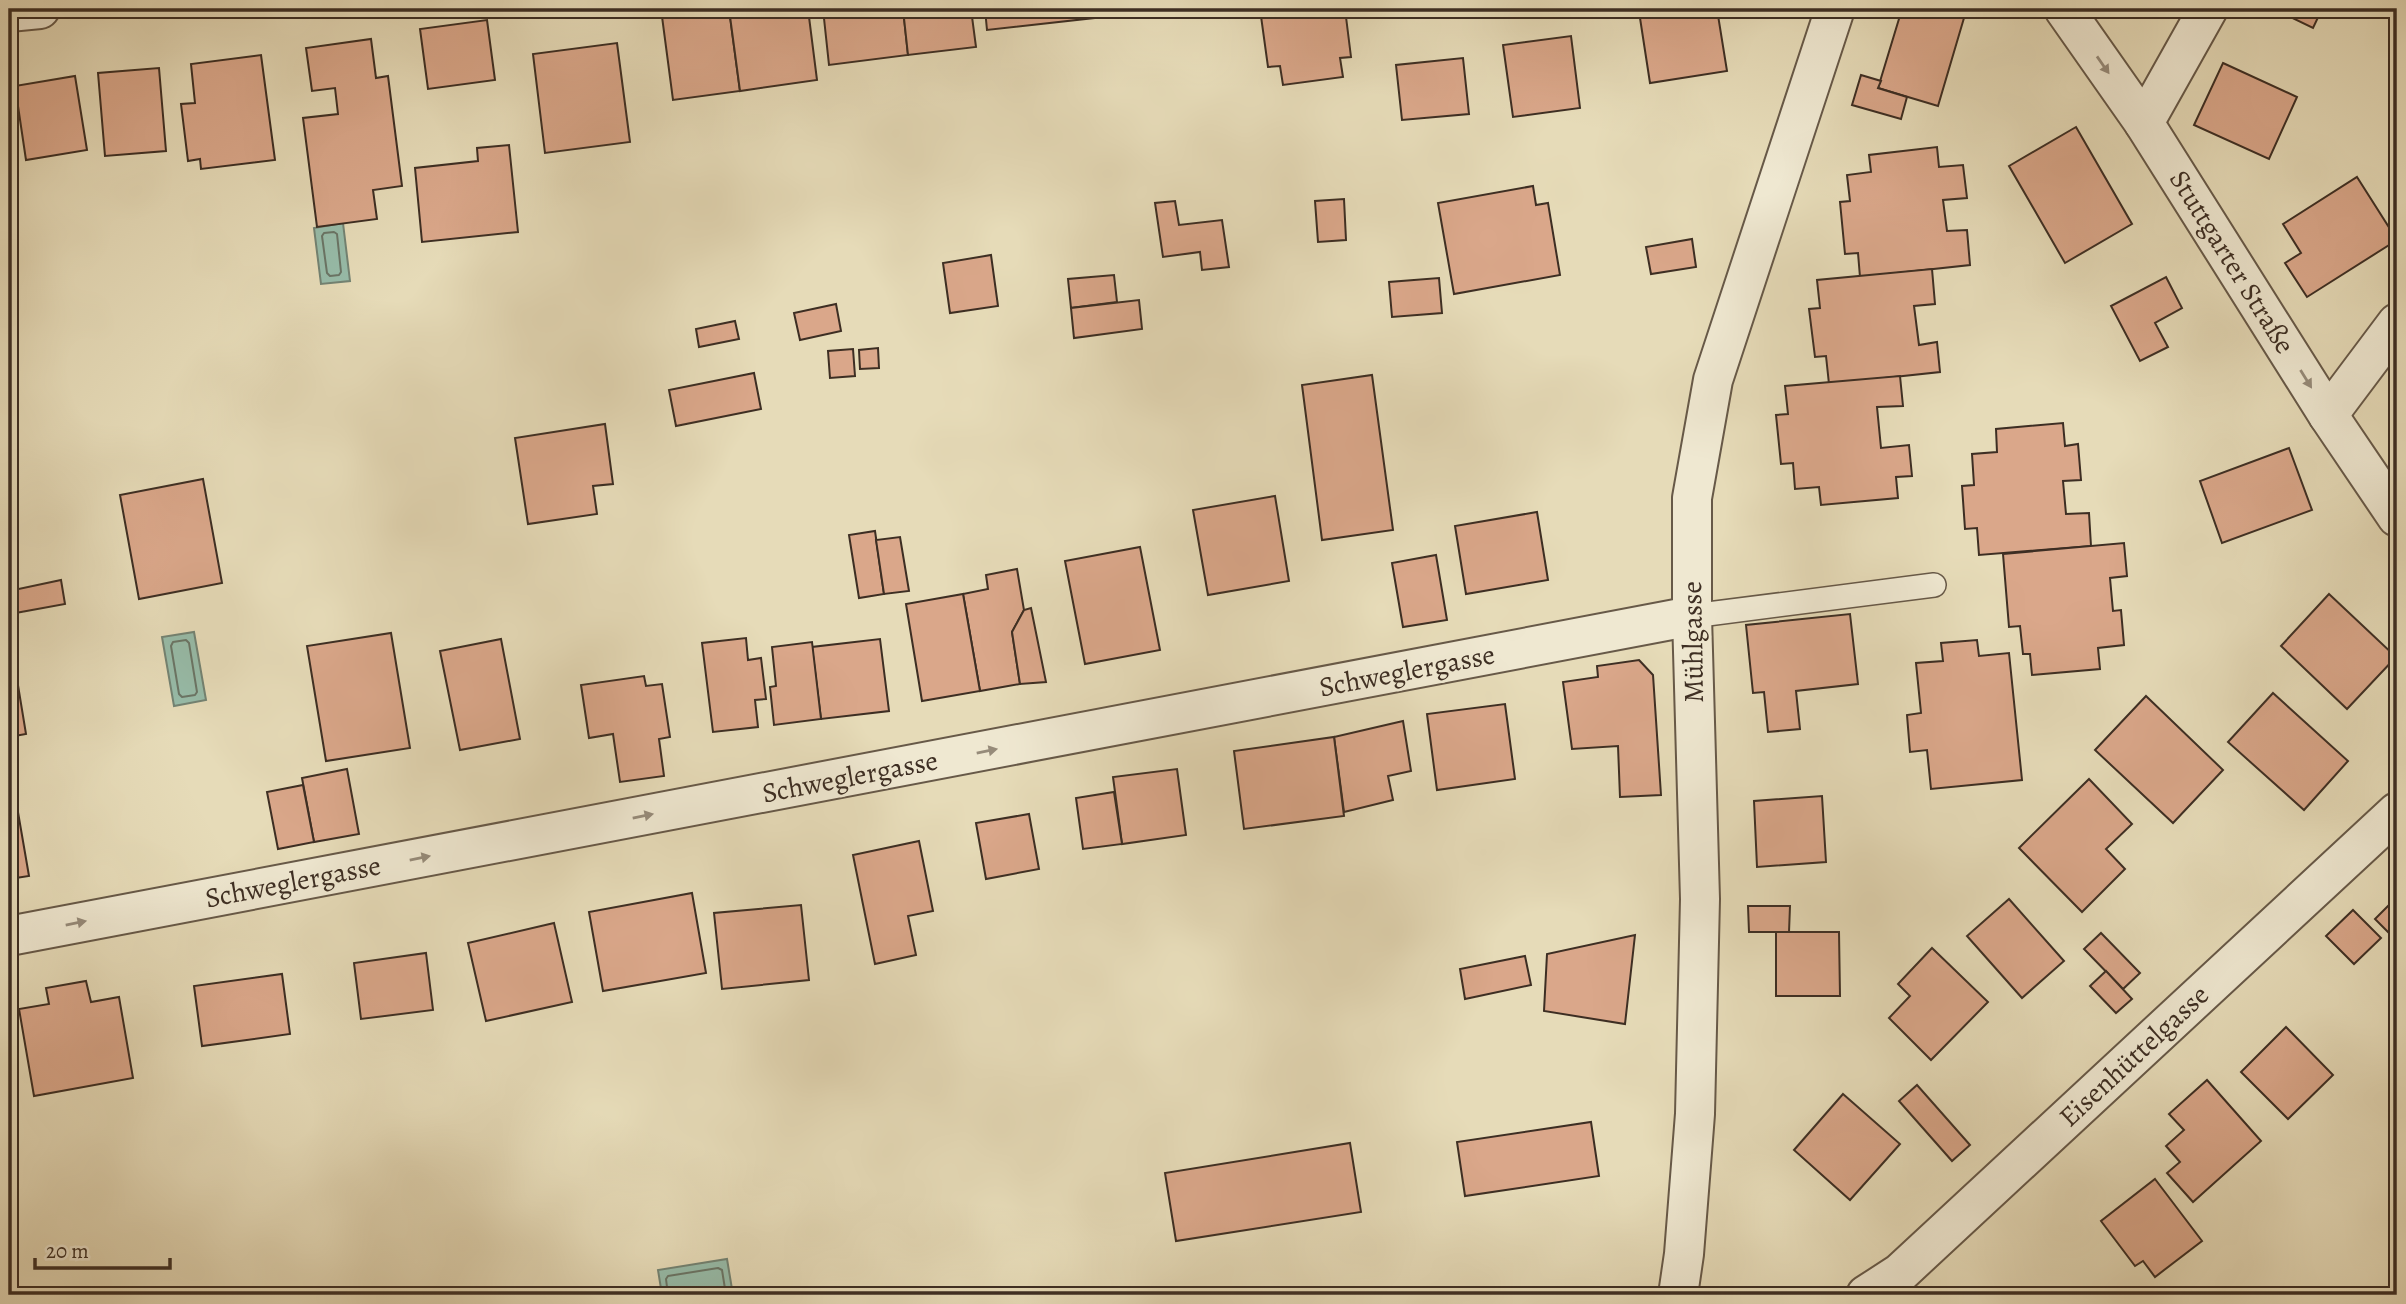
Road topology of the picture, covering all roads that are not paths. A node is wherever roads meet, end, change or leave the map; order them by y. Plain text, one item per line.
1 (40, 9) edge
2 (1835, 9) edge
3 (2064, 9) edge
4 (2208, 9) edge
5 (9, 12) edge
6 (2144, 123) junction
7 (2397, 323) edge
8 (2328, 415) junction
9 (2397, 517) edge
10 (1934, 585) dead end
11 (1692, 616) junction
12 (2397, 812) edge
13 (9, 936) edge
14 (1908, 1284) edge
15 (1678, 1295) edge
16 (1866, 1295) edge

1 - 5 street
2 - 11 street, Mühlgasse
3 -> 6 street, Stuttgarter Straße
4 - 6 street
6 -> 8 street, Stuttgarter Straße
7 - 8 street
8 - 9 street, Stuttgarter Straße
10 - 11 lane
13 -> 11 street, Schweglergasse
11 - 15 street, Mühlgasse
12 - 14 street, Eisenhüttelgasse
14 - 16 street, Eisenhüttelgasse

